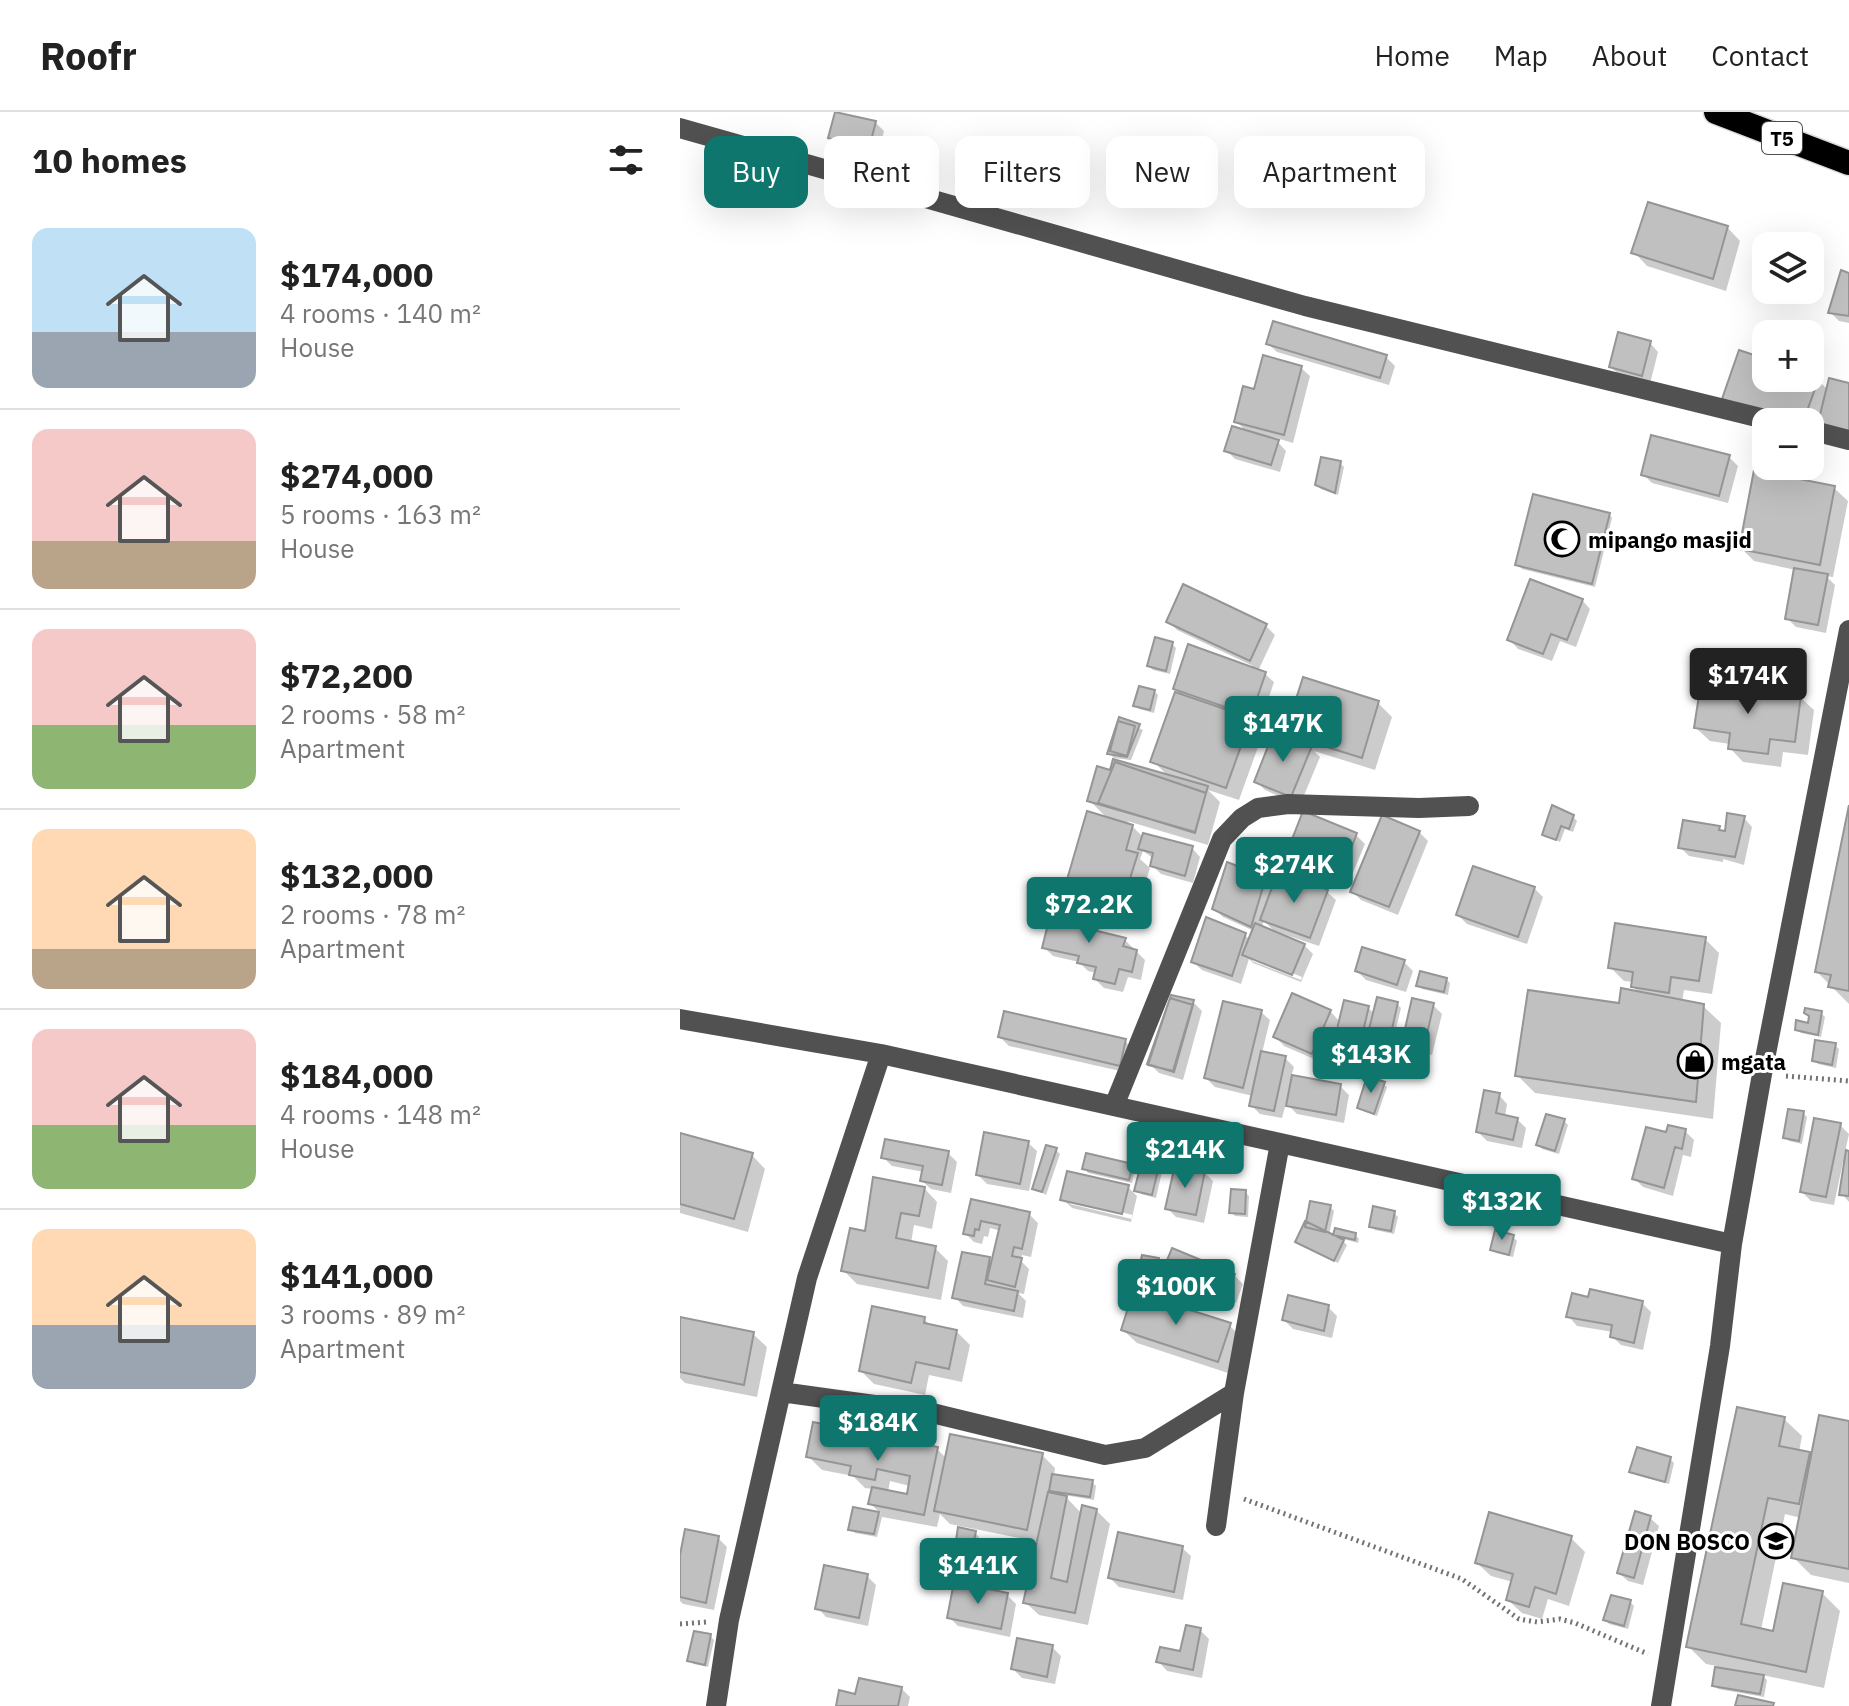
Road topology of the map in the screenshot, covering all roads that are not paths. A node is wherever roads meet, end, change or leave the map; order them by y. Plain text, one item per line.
1 (1716, 112) edge
2 (680, 128) edge
3 (1849, 163) edge
4 (1752, 416) edge
5 (1824, 434) edge
6 (1849, 440) edge
7 (1849, 630) edge
8 (1469, 806) dead end
9 (680, 1019) edge
10 (881, 1054) junction
11 (1114, 1106) junction
12 (1280, 1143) junction
13 (1732, 1244) junction
14 (781, 1392) junction
15 (1234, 1393) junction
16 (1216, 1526) dead end
17 (716, 1706) edge
18 (1661, 1706) edge

1 - 3 highway, T5
2 - 4 street
5 - 6 street
7 - 13 street
8 - 11 street
9 - 10 street
10 - 11 street
10 - 14 street
11 - 12 street
12 - 13 street
12 - 15 street
13 - 18 street
14 - 15 street
14 - 17 street
15 - 16 street

